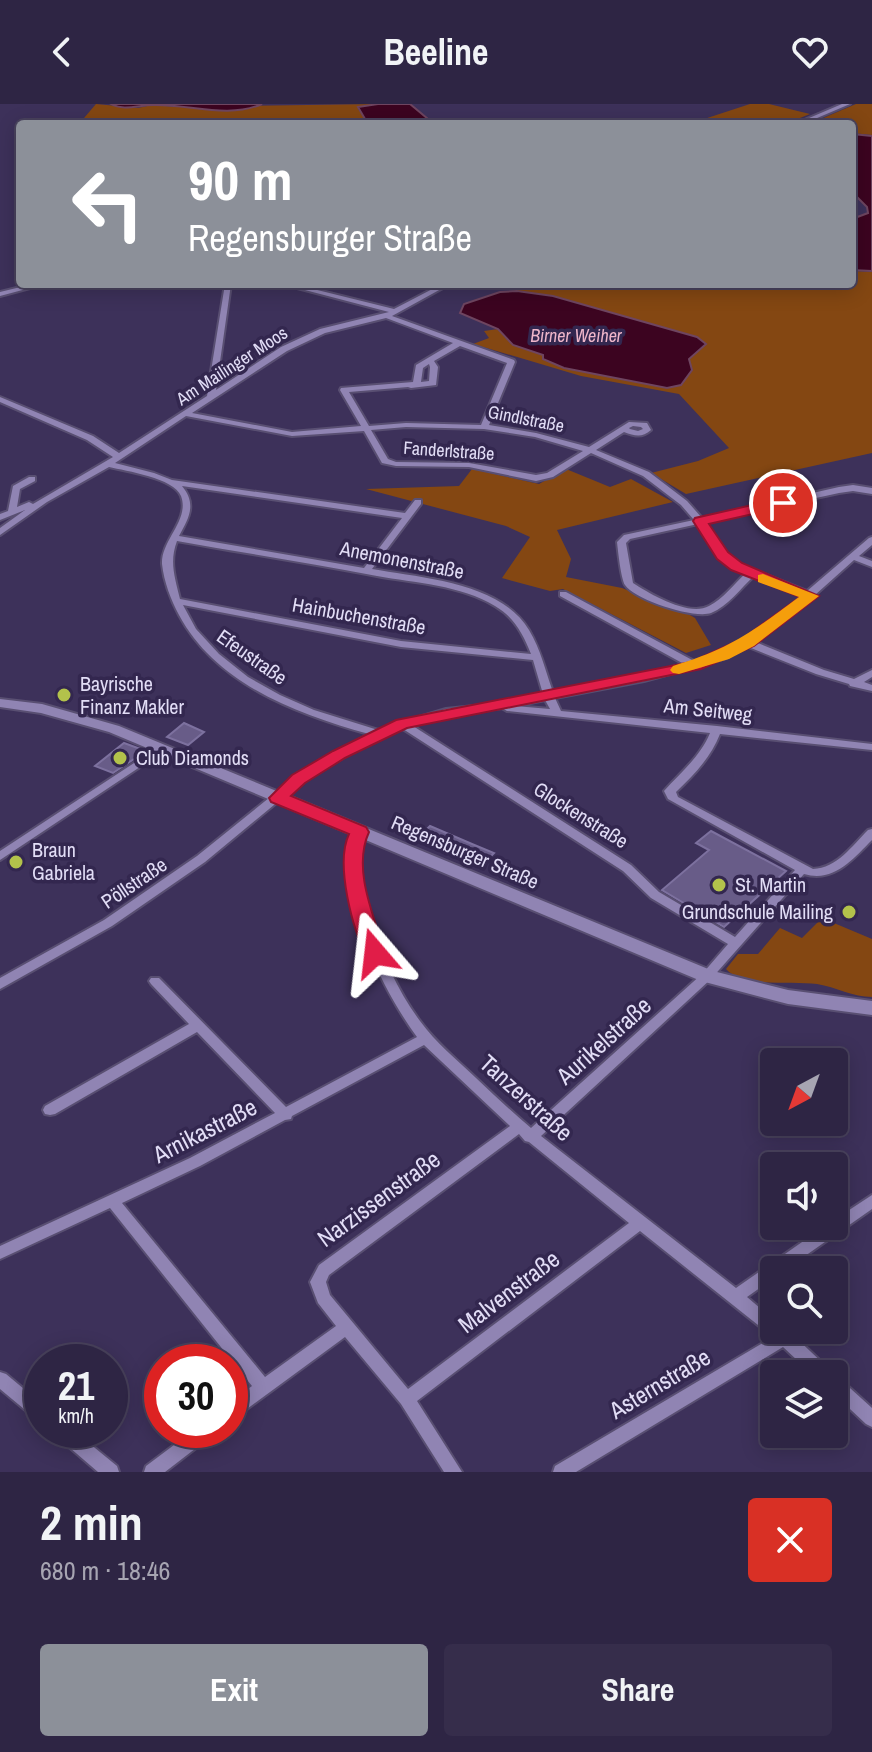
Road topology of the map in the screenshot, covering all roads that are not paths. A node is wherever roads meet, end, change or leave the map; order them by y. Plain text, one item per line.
1 (847, 104) edge
2 (808, 120) edge
3 (25, 288) edge
4 (227, 288) edge
5 (299, 288) edge
6 (436, 288) edge
7 (0, 294) edge
8 (390, 313) junction
9 (459, 343) junction
10 (430, 360) junction
11 (409, 386) junction
12 (211, 397) junction
13 (1, 401) edge
14 (186, 414) junction
15 (364, 427) junction
16 (484, 427) junction
17 (624, 429) dead end
18 (590, 450) junction
19 (119, 457) junction
20 (108, 464) junction
21 (32, 479) dead end
22 (173, 482) junction
23 (872, 491) edge
24 (44, 500) junction
25 (418, 502) dead end
26 (12, 512) junction
27 (407, 516) junction
28 (0, 517) edge
29 (700, 521) junction
30 (0, 531) edge
31 (173, 538) junction
32 (872, 540) edge
33 (855, 557) junction
34 (872, 564) edge
35 (366, 571) junction
36 (751, 574) junction
37 (563, 594) dead end
38 (811, 596) junction
39 (175, 601) junction
40 (748, 643) junction
41 (538, 658) junction
42 (696, 666) junction
43 (872, 673) edge
44 (854, 684) junction
45 (872, 688) edge
46 (548, 696) junction
47 (0, 703) edge
48 (493, 707) junction
49 (556, 711) junction
50 (402, 723) junction
51 (717, 729) junction
52 (378, 733) junction
53 (872, 747) edge
54 (160, 749) junction
55 (278, 798) junction
56 (359, 832) junction
57 (872, 833) edge
58 (0, 856) edge
59 (802, 869) junction
60 (736, 943) junction
61 (707, 976) junction
62 (155, 981) dead end
63 (0, 984) edge
64 (872, 1008) edge
65 (198, 1025) junction
66 (426, 1038) junction
67 (50, 1110) dead end
68 (286, 1115) junction
69 (524, 1132) junction
70 (872, 1201) edge
71 (113, 1202) junction
72 (640, 1223) junction
73 (0, 1253) edge
74 (736, 1296) junction
75 (760, 1317) edge
76 (346, 1327) junction
77 (760, 1344) edge
78 (791, 1344) edge
79 (808, 1360) edge
80 (0, 1379) edge
81 (263, 1387) junction
82 (848, 1397) edge
83 (248, 1398) edge
84 (24, 1399) edge
85 (407, 1399) junction
86 (872, 1419) edge
87 (82, 1448) edge
88 (183, 1448) edge
89 (111, 1472) edge
90 (152, 1472) edge
91 (454, 1472) edge
92 (561, 1472) edge

1 - 2 street
3 - 7 street
4 - 12 street
5 - 8 street
6 - 8 street, Am Mailinger Moos
8 - 9 street
8 - 12 street, Am Mailinger Moos
9 - 10 street
9 - 16 street
10 - 11 street
10 - 11 street
11 - 15 street
12 - 14 street, Am Mailinger Moos
13 - 19 street
14 - 15 street, Gindlstraße
14 - 19 street, Am Mailinger Moos
15 - 16 street, Gindlstraße
15 - 18 street, Fanderlstraße
16 - 18 street, Gindlstraße
17 - 18 street
18 - 29 street, Gindlstraße
19 - 20 street, Am Mailinger Moos
20 - 22 street
20 - 24 street, Am Mailinger Moos
21 - 26 street
22 - 27 street
22 - 31 street, Efeustraße
23 - 29 street
24 - 26 street, Am Mailinger Moos
24 - 30 street, Am Mailinger Moos
25 - 27 street
26 - 28 street, Am Mailinger Moos
27 - 35 street
29 - 36 street, Gindlstraße
29 - 36 street
31 - 35 street, Anemonenstraße
31 - 39 street, Efeustraße
32 - 33 street
33 - 34 street
33 - 38 street
35 - 41 street, Anemonenstraße
36 - 38 street, Gindlstraße
37 - 42 street
38 - 40 street
39 - 41 street, Hainbuchenstraße
39 - 52 street, Efeustraße
40 - 42 street
40 - 44 street
41 - 46 street, Anemonenstraße
42 - 46 street
43 - 44 street
44 - 45 street
46 - 48 street
46 - 49 street, Anemonenstraße
47 - 54 street, Regensburger Straße
48 - 49 street, Am Seitweg
48 - 50 street, Pöllstraße
49 - 51 street, Am Seitweg
50 - 52 street, Pöllstraße
50 - 60 street, Glockenstraße
51 - 53 street, Am Seitweg
51 - 59 street
52 - 55 street, Pöllstraße
54 - 55 street, Regensburger Straße
54 - 58 street
55 - 56 street, Regensburger Straße
55 - 63 street, Pöllstraße
56 - 61 street, Regensburger Straße
56 - 66 street, Tanzerstraße
57 - 59 street
59 - 60 street, Aurikelstraße
60 - 61 street, Aurikelstraße
61 - 64 street, Regensburger Straße
61 - 69 street, Aurikelstraße
62 - 65 street
65 - 67 street
65 - 68 street
66 - 68 street, Arnikastraße
66 - 69 street, Tanzerstraße
68 - 71 street, Arnikastraße
69 - 72 street, Tanzerstraße
69 - 76 street, Narzissenstraße
70 - 74 street
71 - 73 street, Arnikastraße
71 - 81 street
72 - 74 street, Tanzerstraße
72 - 85 street, Malvenstraße
74 - 75 street, Tanzerstraße
76 - 81 street
76 - 85 street
77 - 92 street, Asternstraße
78 - 79 street, Tanzerstraße
80 - 84 street
81 - 83 street
82 - 86 street
85 - 91 street
87 - 89 street
88 - 90 street

